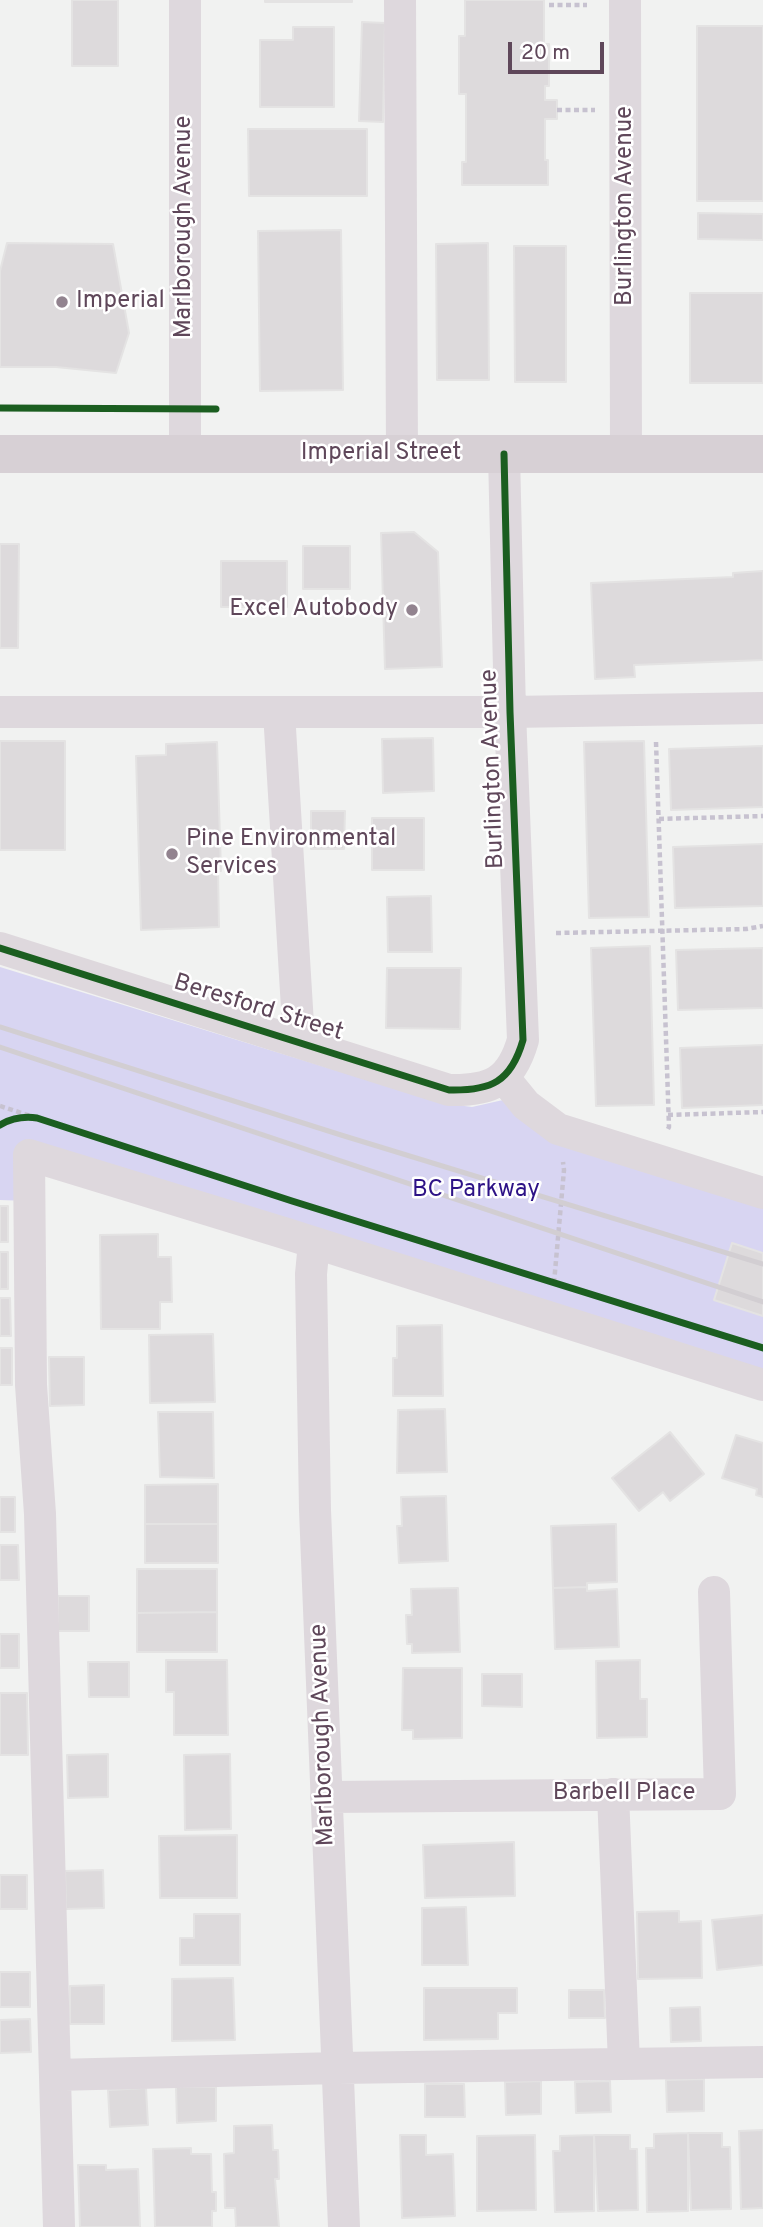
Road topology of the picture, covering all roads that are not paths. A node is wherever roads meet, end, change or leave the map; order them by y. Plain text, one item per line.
1 (185, 0) edge
2 (400, 0) edge
3 (625, 0) edge
4 (402, 453) junction
5 (0, 454) edge
6 (185, 454) junction
7 (504, 454) junction
8 (626, 454) junction
9 (763, 454) edge
10 (763, 708) edge
11 (0, 712) edge
12 (279, 712) junction
13 (510, 712) junction
14 (0, 948) edge
15 (299, 1041) junction
16 (504, 1078) junction
17 (763, 1194) edge
18 (314, 1243) junction
19 (761, 1378) edge
20 (714, 1592) dead end
21 (613, 1794) junction
22 (326, 1797) junction
23 (763, 2062) edge
24 (624, 2063) junction
25 (338, 2068) junction
26 (55, 2076) junction
27 (59, 2227) edge
28 (344, 2227) edge

1 - 6 street, Marlborough Avenue
2 - 4 street
3 - 8 street, Burlington Avenue
4 - 6 main road, Imperial Street
4 - 7 main road, Imperial Street
5 - 6 main road, Imperial Street
7 - 8 main road, Imperial Street
7 - 13 street, Burlington Avenue
8 - 9 main road, Imperial Street
10 - 13 street
11 - 12 street
12 - 13 street
12 - 15 street
13 - 16 street, Burlington Avenue
14 - 15 street, Beresford Street
15 - 16 street, Beresford Street
16 - 17 street
18 - 19 street
18 - 22 street, Marlborough Avenue
18 - 26 street
20 - 21 street, Barbell Place
21 - 22 street, Barbell Place
21 - 24 street
22 - 25 street, Marlborough Avenue
23 - 24 street
24 - 25 street
25 - 26 street
25 - 28 street, Marlborough Avenue
26 - 27 street

